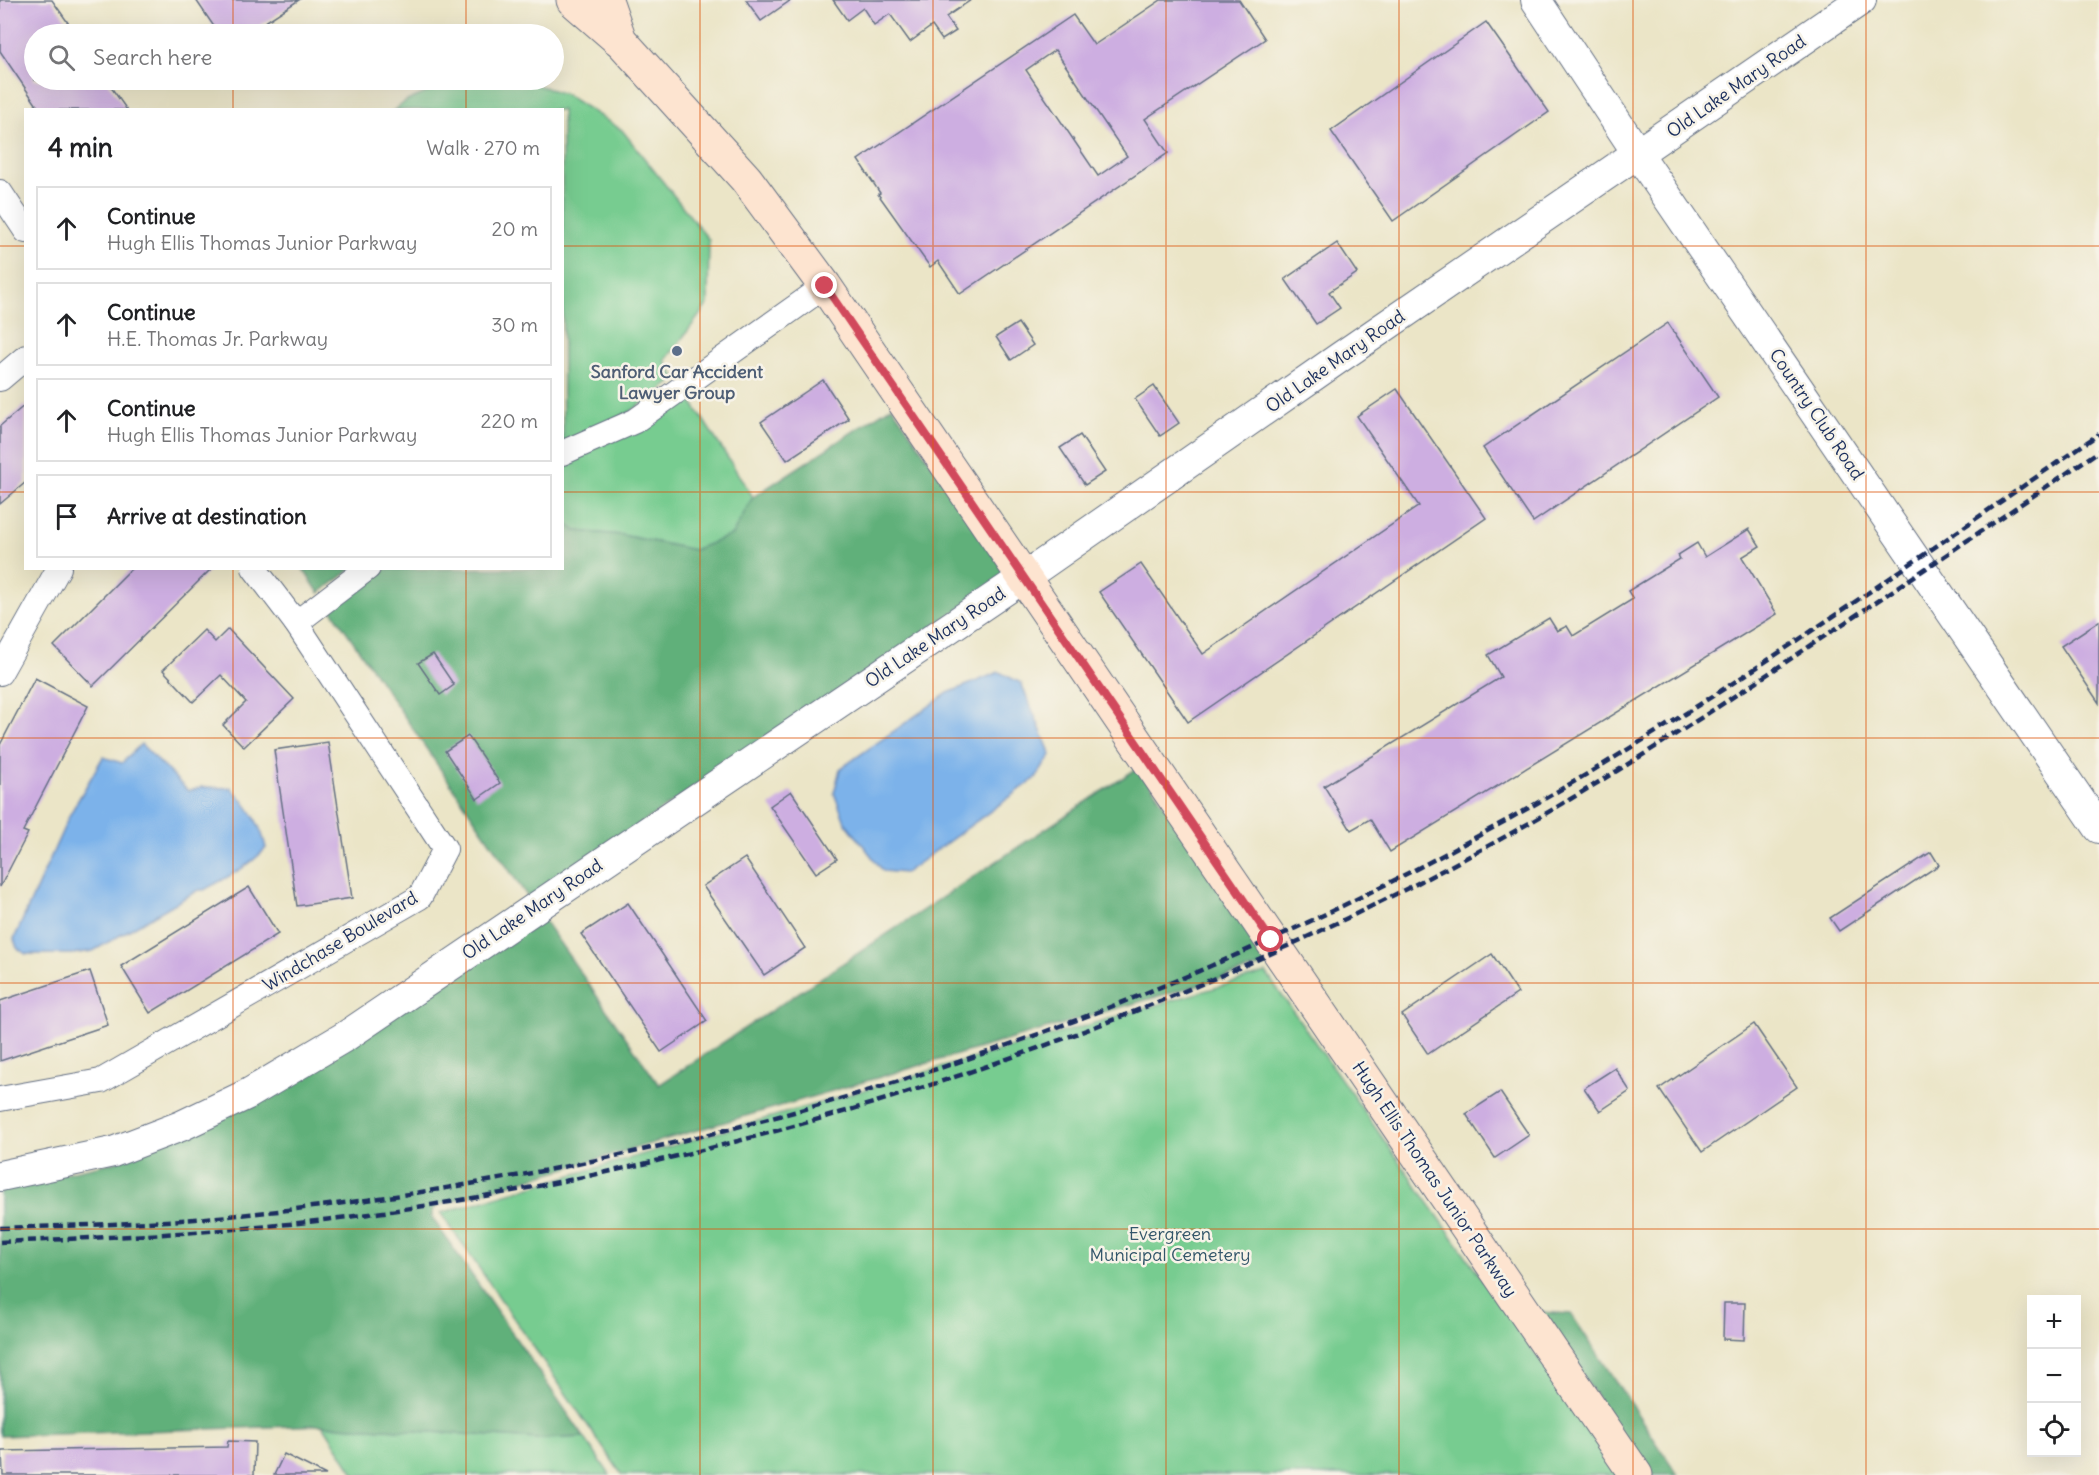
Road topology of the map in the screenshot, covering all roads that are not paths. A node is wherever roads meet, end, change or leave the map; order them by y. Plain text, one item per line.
1 (573, 0) edge
2 (606, 0) edge
3 (1536, 0) edge
4 (1861, 0) edge
5 (620, 40) junction
6 (1638, 154) junction
7 (0, 192) edge
8 (24, 228) edge
9 (825, 286) junction
10 (24, 359) edge
11 (0, 379) edge
12 (564, 452) edge
13 (58, 570) edge
14 (256, 570) edge
15 (365, 570) edge
16 (1023, 578) junction
17 (296, 623) junction
18 (0, 673) edge
19 (2099, 828) edge
20 (0, 1100) edge
21 (0, 1176) edge
22 (1636, 1475) edge

1 - 5 main road
2 - 5 main road
3 - 6 street, Country Club Road
4 - 6 street, Old Lake Mary Road
5 - 9 main road
6 - 16 street, Old Lake Mary Road
6 - 19 street, Country Club Road
7 - 8 street
9 - 12 street
9 - 16 main road
10 - 11 street
13 - 18 street
14 - 17 street, Windchase Boulevard
15 - 17 street
16 - 21 street, Old Lake Mary Road
16 - 22 main road, Hugh Ellis Thomas Junior Parkway
17 - 20 street, Windchase Boulevard

